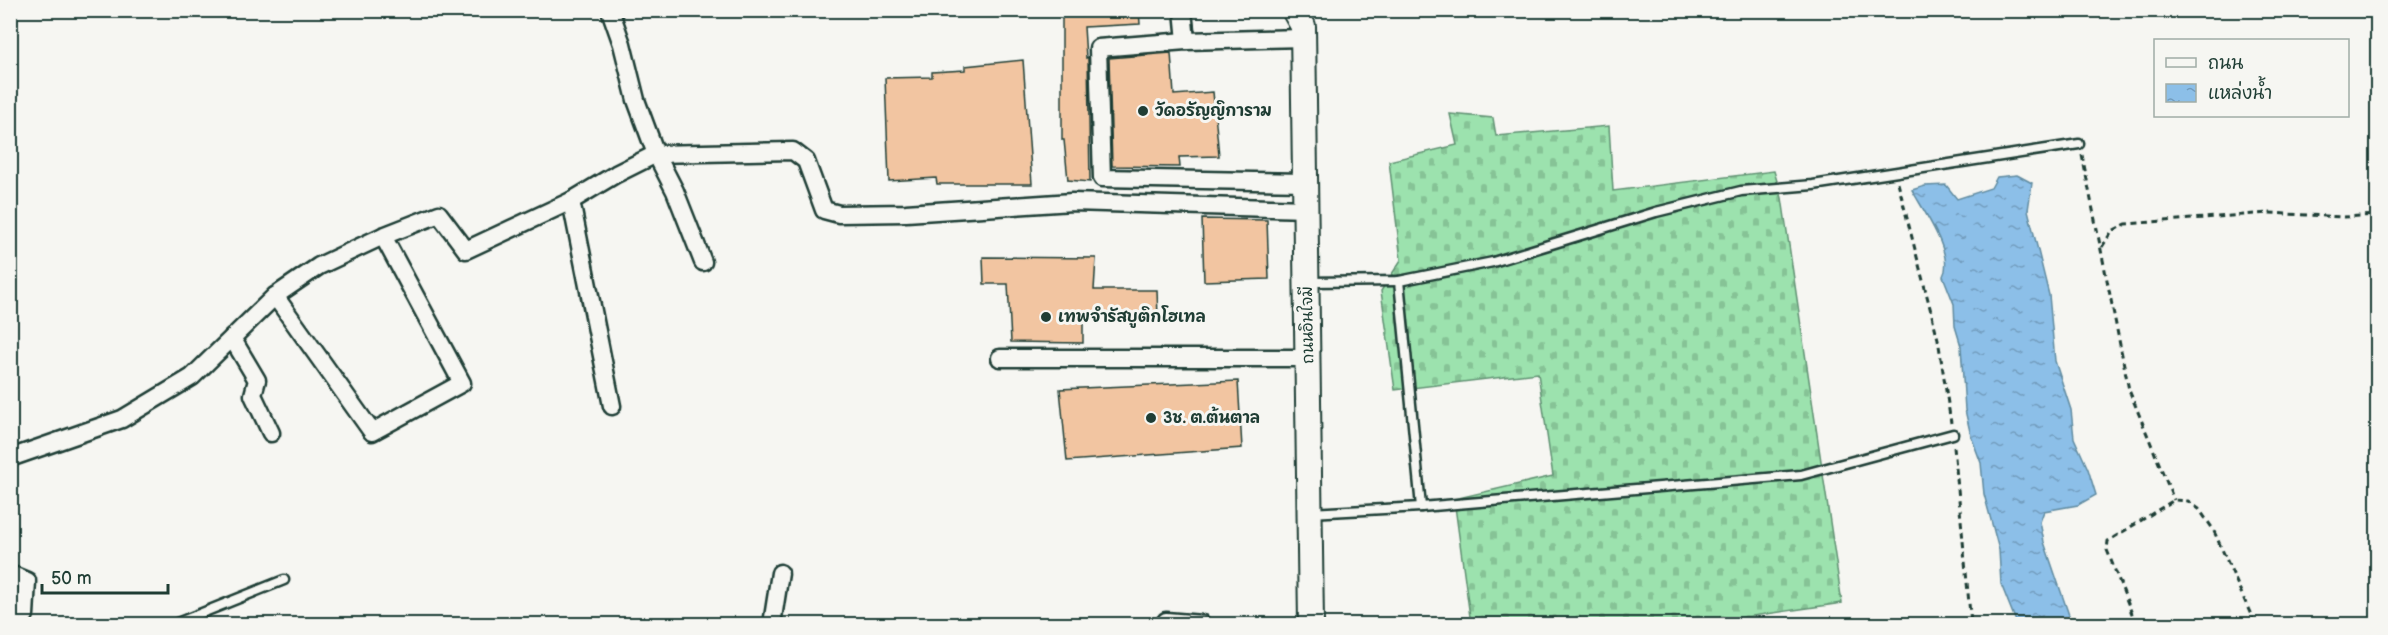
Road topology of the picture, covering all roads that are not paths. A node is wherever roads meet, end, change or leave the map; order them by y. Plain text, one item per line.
1 (610, 10) edge
2 (1183, 10) edge
3 (1303, 21) edge
4 (1186, 41) junction
5 (2079, 144) road end
6 (656, 154) junction
7 (1306, 182) junction
8 (571, 201) junction
9 (1306, 209) junction
10 (383, 236) junction
11 (703, 262) dead end
12 (1399, 281) junction
13 (1307, 282) junction
14 (274, 296) junction
15 (232, 338) junction
16 (1000, 358) dead end
17 (1309, 358) junction
18 (612, 406) dead end
19 (271, 433) dead end
20 (1953, 434) road end
21 (10, 458) edge
22 (1421, 507) junction
23 (1310, 513) junction
24 (780, 573) dead end
25 (10, 574) edge
26 (284, 580) dead end
27 (26, 615) dead end
28 (1166, 621) dead end
29 (177, 624) edge
30 (772, 624) edge
31 (1202, 624) edge
32 (1311, 624) edge

1 - 6 street
2 - 4 street
3 - 4 street
3 - 7 main road, ถนนอินใจมี
4 - 7 street
5 - 12 lane
6 - 8 street
6 - 9 street
6 - 11 street
7 - 9 main road, ถนนอินใจมี
8 - 10 street
8 - 18 street
9 - 13 main road, ถนนอินใจมี
10 - 14 street
10 - 14 street
12 - 13 lane
12 - 22 lane
13 - 17 main road, ถนนอินใจมี
14 - 15 street
15 - 19 street
15 - 21 street
16 - 17 street
17 - 23 main road, ถนนอินใจมี
20 - 22 lane
22 - 23 lane
23 - 32 main road, ถนนอินใจมี
24 - 30 street
25 - 27 street
26 - 29 lane
28 - 31 street

